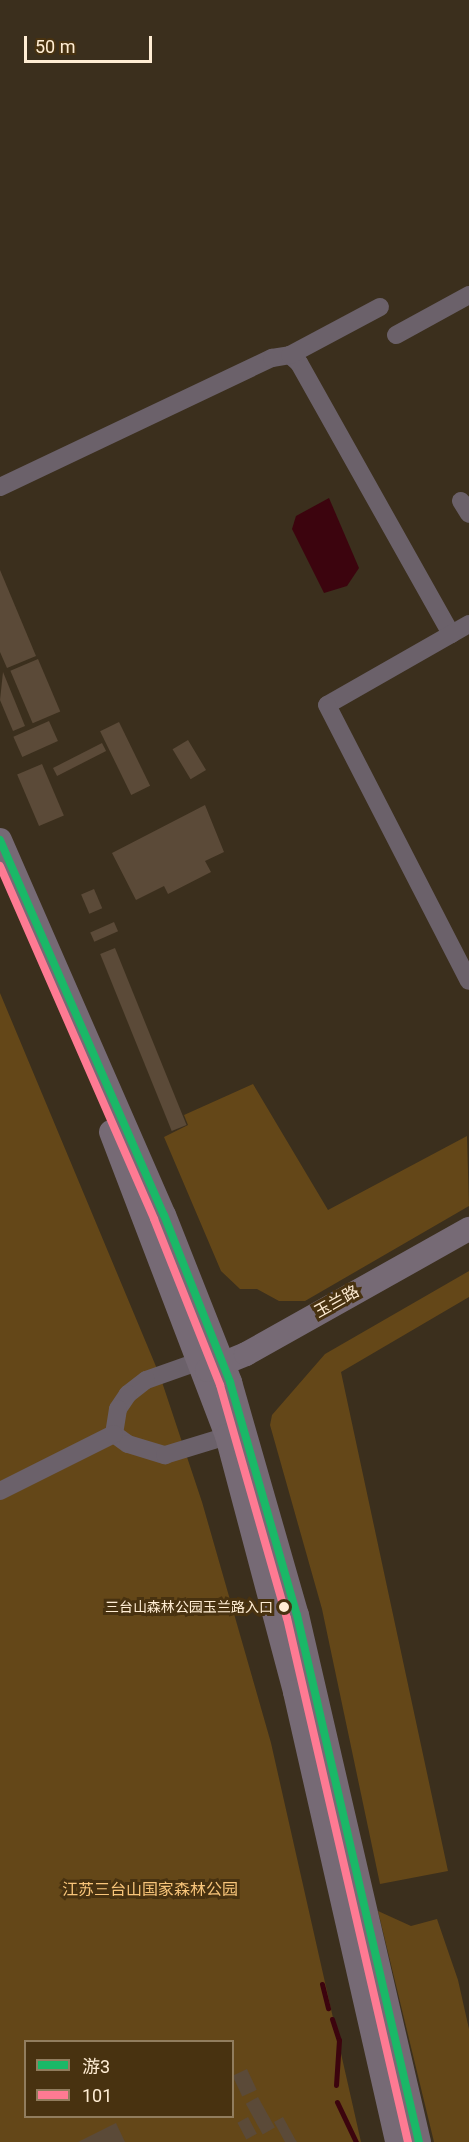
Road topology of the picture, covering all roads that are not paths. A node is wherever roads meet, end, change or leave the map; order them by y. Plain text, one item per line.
1 (469, 295) edge
2 (380, 307) dead end
3 (396, 335) dead end
4 (290, 355) junction
5 (0, 487) edge
6 (469, 624) edge
7 (451, 634) junction
8 (0, 840) edge
9 (0, 873) edge
10 (469, 981) edge
11 (469, 1229) edge
12 (469, 1242) edge
13 (214, 1374) junction
14 (114, 1434) junction
15 (227, 1436) junction
16 (0, 1491) edge
17 (397, 2142) edge
18 (419, 2142) edge

1 - 3 street
2 - 4 street
4 - 5 street
4 - 7 street
6 - 7 street
7 - 10 street
8 - 13 main road
9 - 13 main road
11 - 13 main road, 玉兰路
12 - 13 main road, 玉兰路
13 - 14 street, 玉兰路
13 - 15 main road
13 - 18 main road
14 - 15 street
14 - 16 street
15 - 17 main road

